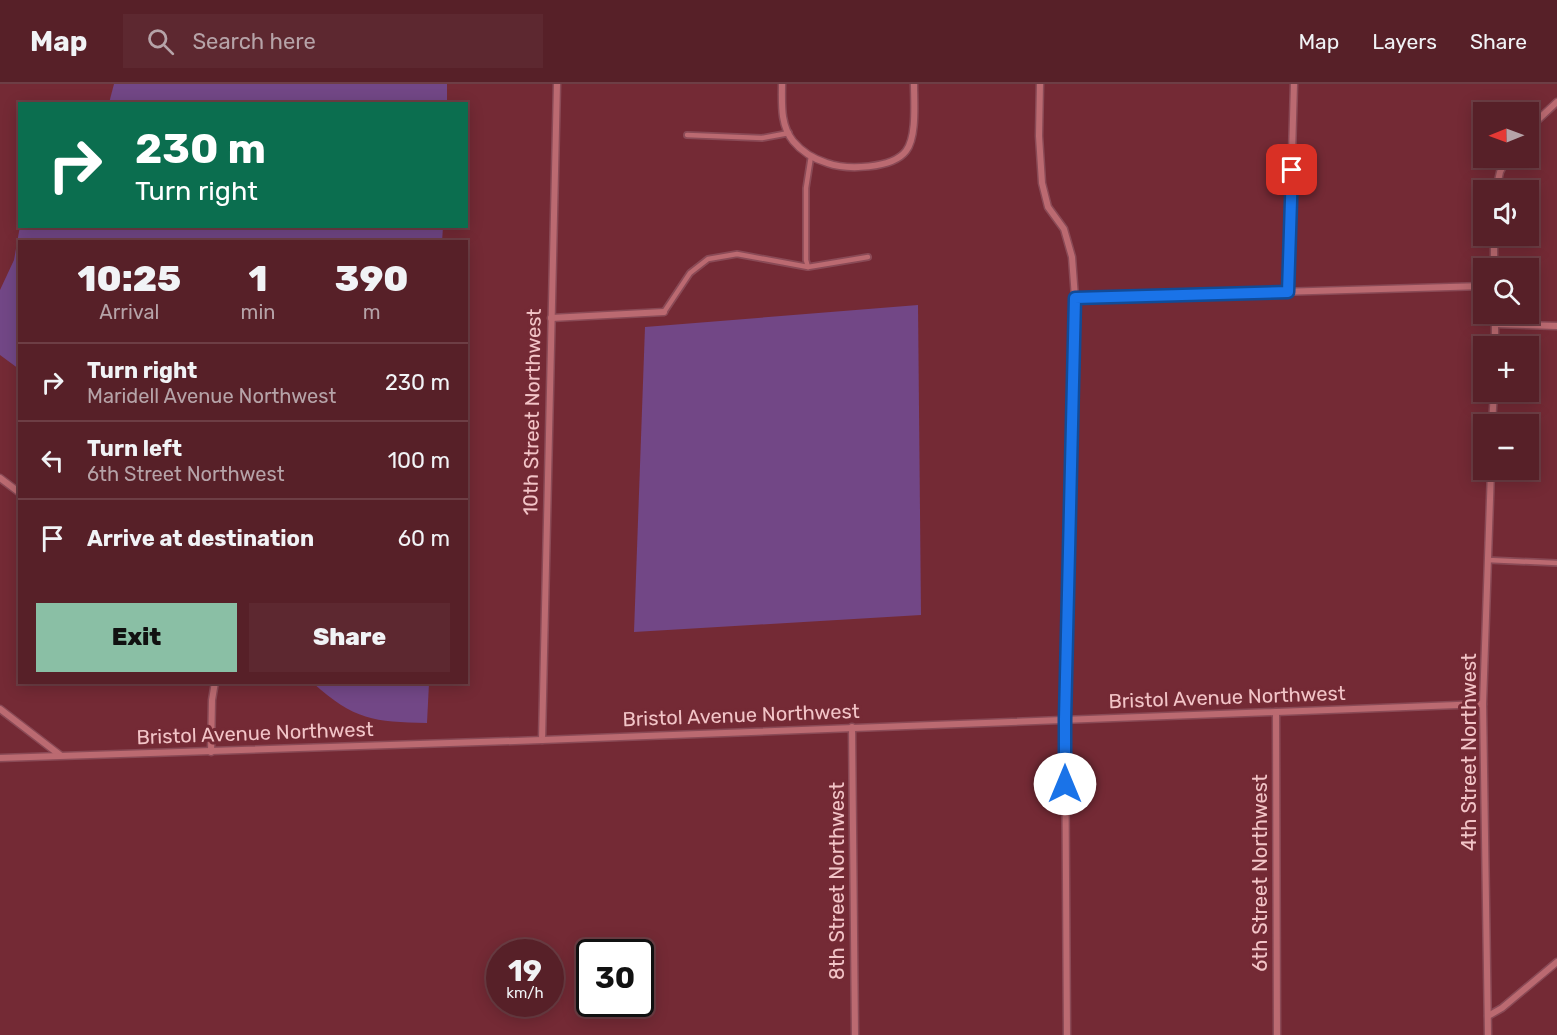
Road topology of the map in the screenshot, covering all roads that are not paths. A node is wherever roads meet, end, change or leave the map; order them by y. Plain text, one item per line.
1 (557, 84) edge
2 (782, 84) edge
3 (914, 84) edge
4 (1040, 84) edge
5 (1294, 84) edge
6 (1557, 102) edge
7 (1539, 119) edge
8 (789, 133) junction
9 (687, 135) dead end
10 (811, 156) junction
11 (868, 257) dead end
12 (808, 267) junction
13 (1473, 286) edge
14 (1288, 292) junction
15 (1075, 298) junction
16 (664, 312) joint
17 (551, 318) junction
18 (1496, 324) joint
19 (1557, 326) edge
20 (1495, 336) edge
21 (0, 478) edge
22 (1491, 480) edge
23 (18, 492) edge
24 (1488, 560) junction
25 (1557, 563) edge
26 (215, 684) edge
27 (1483, 704) junction
28 (0, 709) edge
29 (1276, 712) junction
30 (1065, 719) junction
31 (852, 727) junction
32 (542, 740) junction
33 (211, 752) junction
34 (60, 756) junction
35 (0, 758) edge
36 (1557, 962) edge
37 (1488, 1016) junction
38 (855, 1035) edge
39 (1067, 1035) edge
40 (1278, 1035) edge
41 (1488, 1035) edge

1 - 17 street, 10th Street Northwest
2 - 8 street
3 - 10 street
4 - 15 street
5 - 14 street
6 - 7 street
8 - 9 lane
8 - 10 street
10 - 12 lane
11 - 12 lane
12 - 16 lane
13 - 14 street
14 - 15 street
15 - 30 street
16 - 17 street
17 - 32 street, 10th Street Northwest
18 - 19 street
18 - 20 street
21 - 23 street
22 - 24 street, 4th Street Northwest
24 - 25 lane
24 - 27 street, 4th Street Northwest
26 - 33 street
27 - 29 street, Bristol Avenue Northwest
27 - 37 street, 4th Street Northwest
28 - 34 street
29 - 30 street, Bristol Avenue Northwest
29 - 40 street, 6th Street Northwest
30 - 31 street, Bristol Avenue Northwest
30 - 39 street
31 - 32 street, Bristol Avenue Northwest
31 - 38 street, 8th Street Northwest
32 - 33 street, Bristol Avenue Northwest
33 - 34 street, Bristol Avenue Northwest
34 - 35 street, Bristol Avenue Northwest
36 - 37 street
37 - 41 street, 4th Street Northwest

